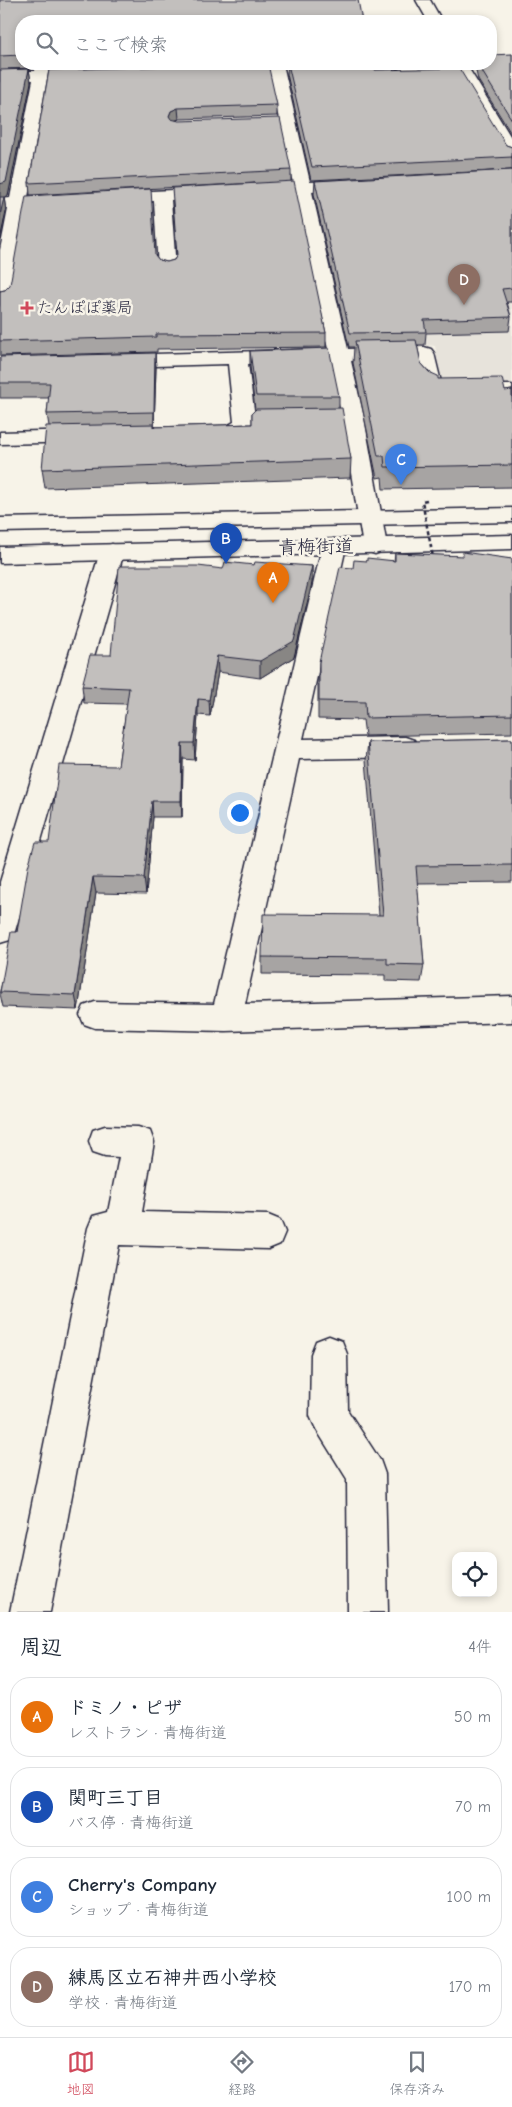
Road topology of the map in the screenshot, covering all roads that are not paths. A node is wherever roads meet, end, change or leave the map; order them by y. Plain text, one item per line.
1 (423, 0) edge
2 (432, 15) edge
3 (36, 70) edge
4 (42, 70) edge
5 (56, 70) edge
6 (277, 70) edge
7 (462, 70) edge
8 (100, 73) edge
9 (0, 76) edge
10 (288, 123) junction
11 (268, 124) edge
12 (512, 153) edge
13 (372, 184) edge
14 (302, 188) junction
15 (247, 191) edge
16 (228, 192) edge
17 (162, 195) junction
18 (97, 199) edge
19 (78, 200) edge
20 (9, 203) edge
21 (167, 269) edge
22 (0, 294) edge
23 (339, 355) junction
24 (237, 358) junction
25 (97, 362) edge
26 (512, 391) edge
27 (189, 434) edge
28 (100, 436) edge
29 (0, 438) edge
30 (512, 515) edge
31 (371, 519) junction
32 (0, 525) edge
33 (512, 542) edge
34 (375, 546) junction
35 (334, 547) junction
36 (112, 552) junction
37 (0, 555) edge
38 (425, 746) edge
39 (289, 749) junction
40 (0, 931) edge
41 (512, 1009) edge
42 (95, 1015) dead end
43 (226, 1018) junction
44 (105, 1141) dead end
45 (122, 1228) junction
46 (268, 1232) dead end
47 (329, 1354) dead end
48 (30, 1612) edge
49 (368, 1612) edge

1 - 2 street
3 - 9 street
4 - 20 street
5 - 8 street
6 - 10 street
7 - 12 street
10 - 11 street
10 - 14 street
13 - 14 street
14 - 15 street
14 - 23 street
16 - 17 street
17 - 18 street
17 - 21 street
19 - 20 street
20 - 22 street
23 - 24 street
23 - 26 street
23 - 31 street
24 - 25 street
24 - 27 street
28 - 29 street
30 - 31 street, 青梅街道
31 - 32 street, 青梅街道
31 - 34 street
33 - 34 street, 青梅街道
34 - 35 street, 青梅街道
35 - 36 street, 青梅街道
35 - 39 street
36 - 37 street, 青梅街道
36 - 40 street
38 - 39 street
39 - 43 street
41 - 43 street
42 - 43 street
44 - 45 street
45 - 46 street
45 - 48 street
47 - 49 street

